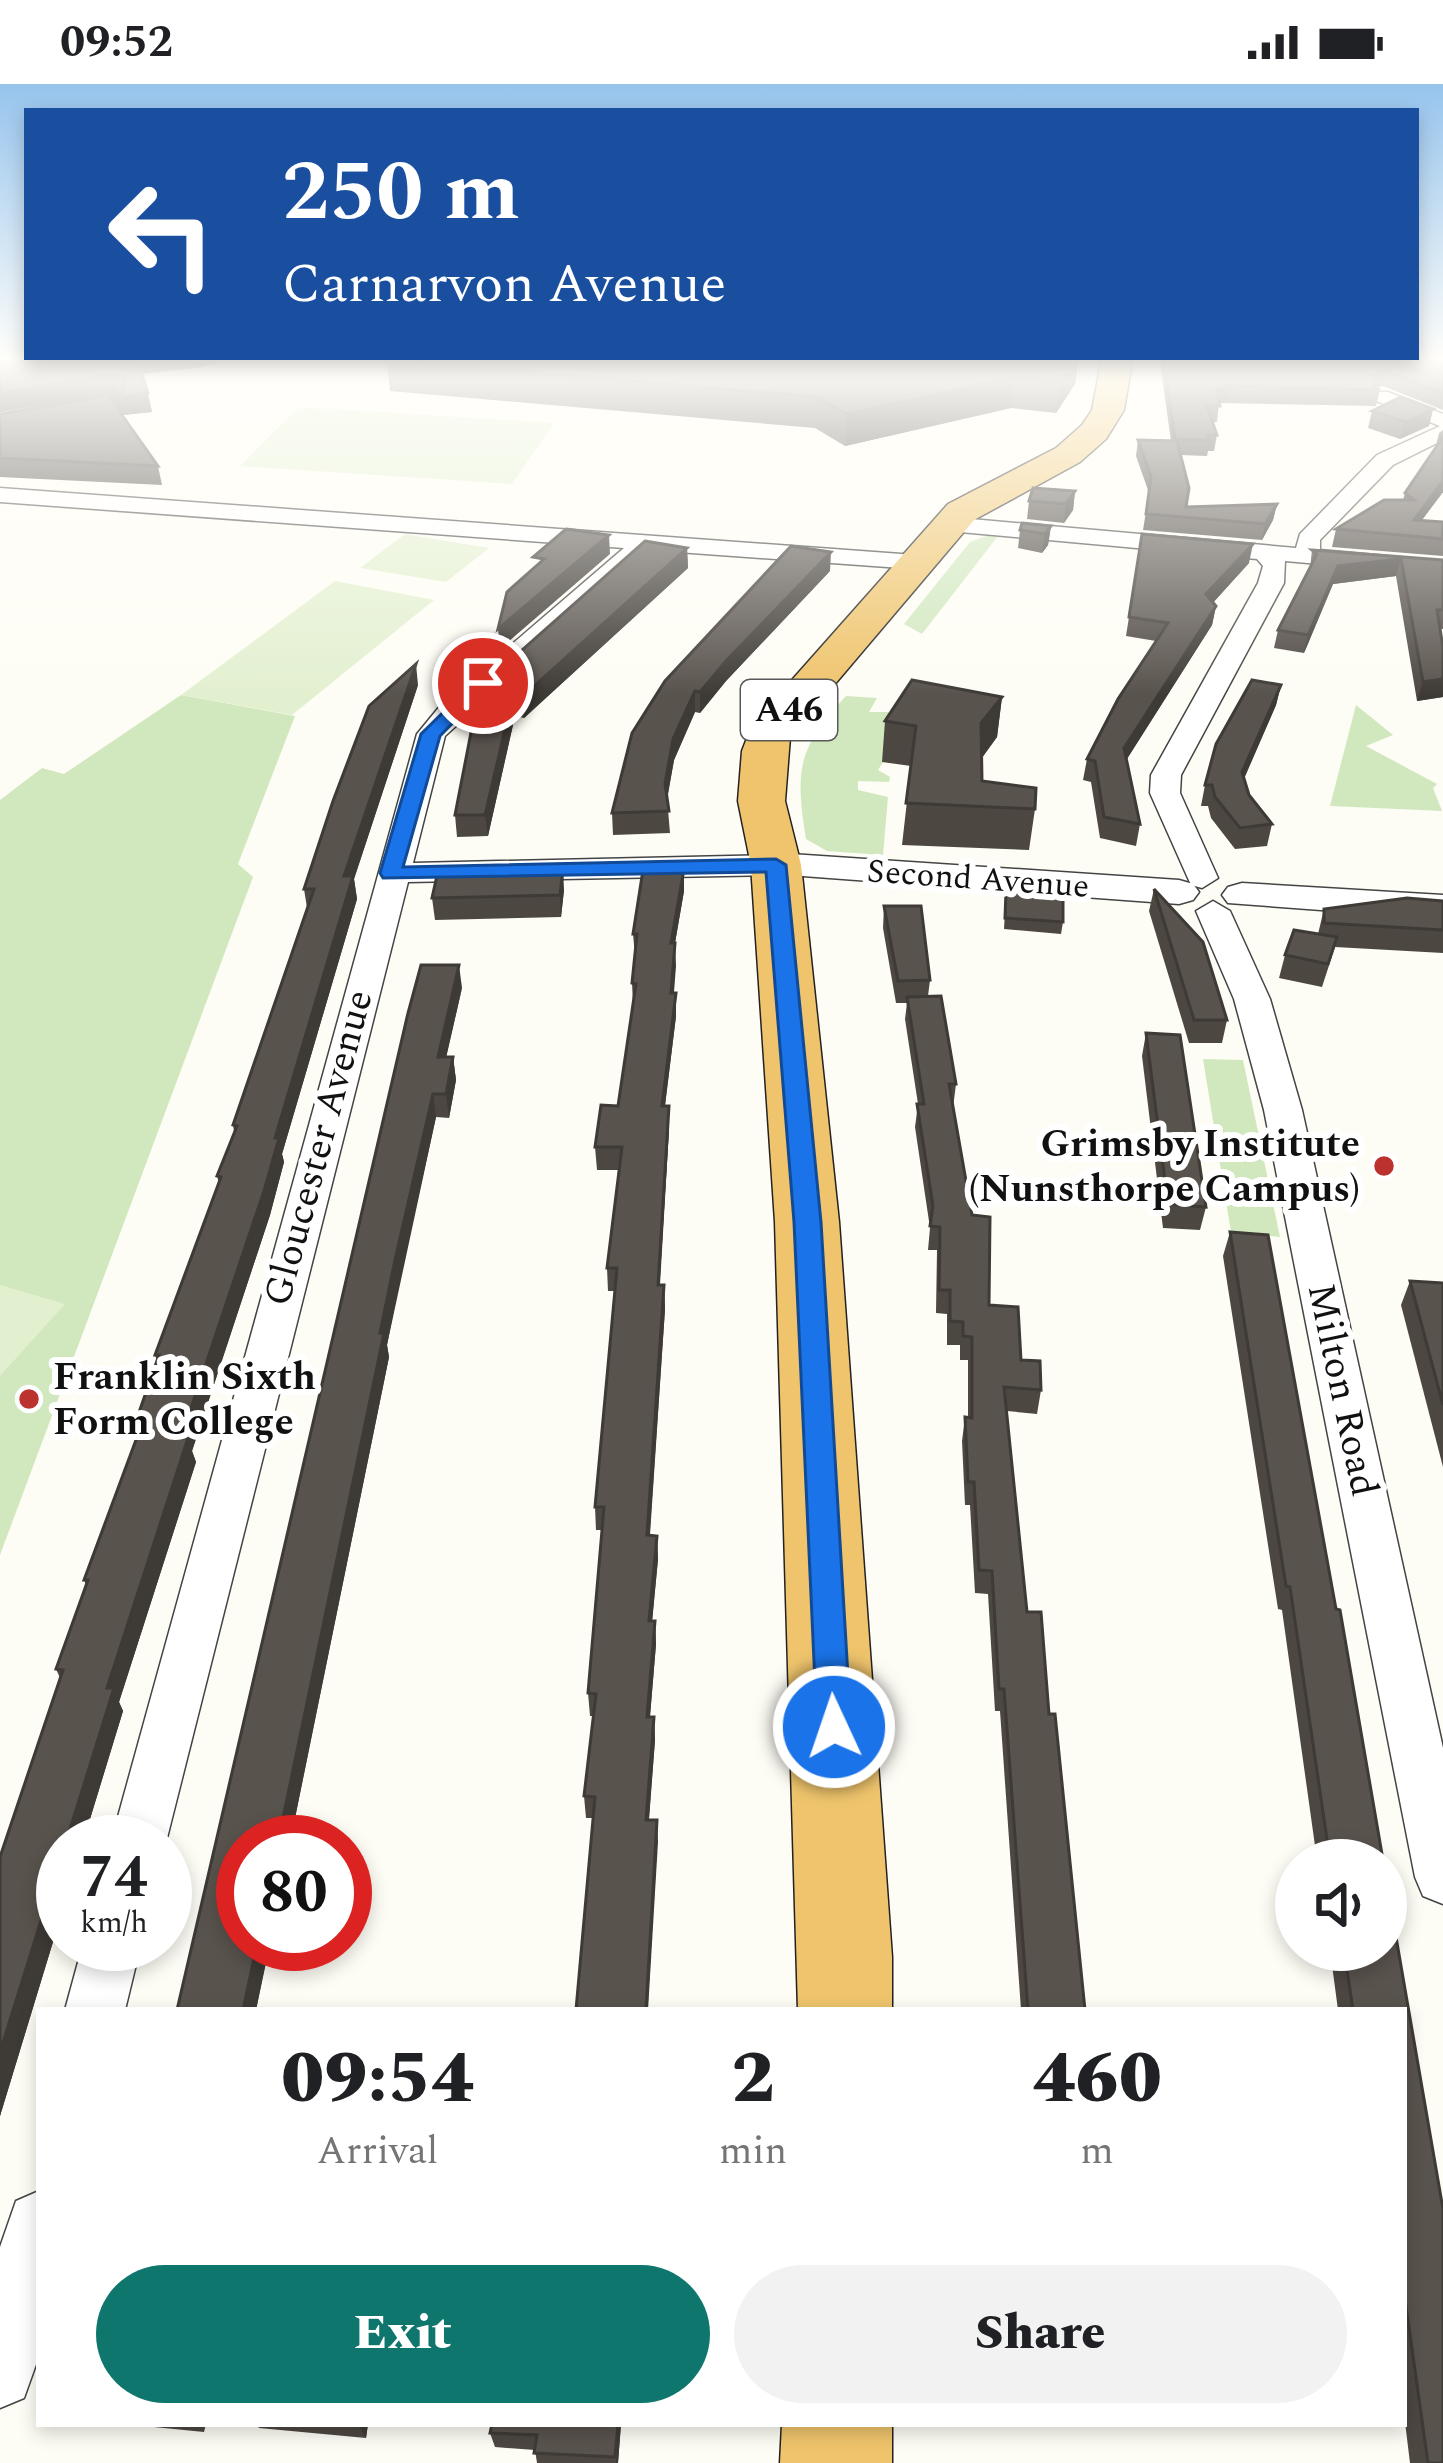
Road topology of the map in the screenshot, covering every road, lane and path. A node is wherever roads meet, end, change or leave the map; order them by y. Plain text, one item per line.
1 (1030, 473) edge
2 (1372, 473) edge
3 (0, 495) edge
4 (949, 524) junction
5 (645, 542) junction
6 (1266, 554) junction
7 (1308, 558) junction
8 (915, 562) junction
9 (1443, 568) edge
10 (776, 865) junction
11 (391, 873) junction
12 (1209, 894) junction
13 (1443, 907) edge
14 (146, 1815) edge
15 (1443, 1877) edge
16 (105, 1971) edge
17 (96, 2007) edge
18 (845, 2007) edge
19 (36, 2236) edge
20 (0, 2374) edge
21 (837, 2427) edge
22 (836, 2463) edge

1 - 4 highway, A46
2 - 7 street
3 - 5 street
4 - 6 street
4 - 8 highway, A46
5 - 8 street
5 - 11 street, Gloucester Avenue
6 - 7 street
6 - 12 street, Milton Road
7 - 9 street
8 - 10 highway, A46
10 - 11 street
10 - 12 street, Second Avenue
10 - 18 highway, A46
11 - 14 street, Gloucester Avenue
12 - 13 street, Second Avenue
12 - 15 street, Milton Road
16 - 17 street
19 - 20 street
21 - 22 highway

